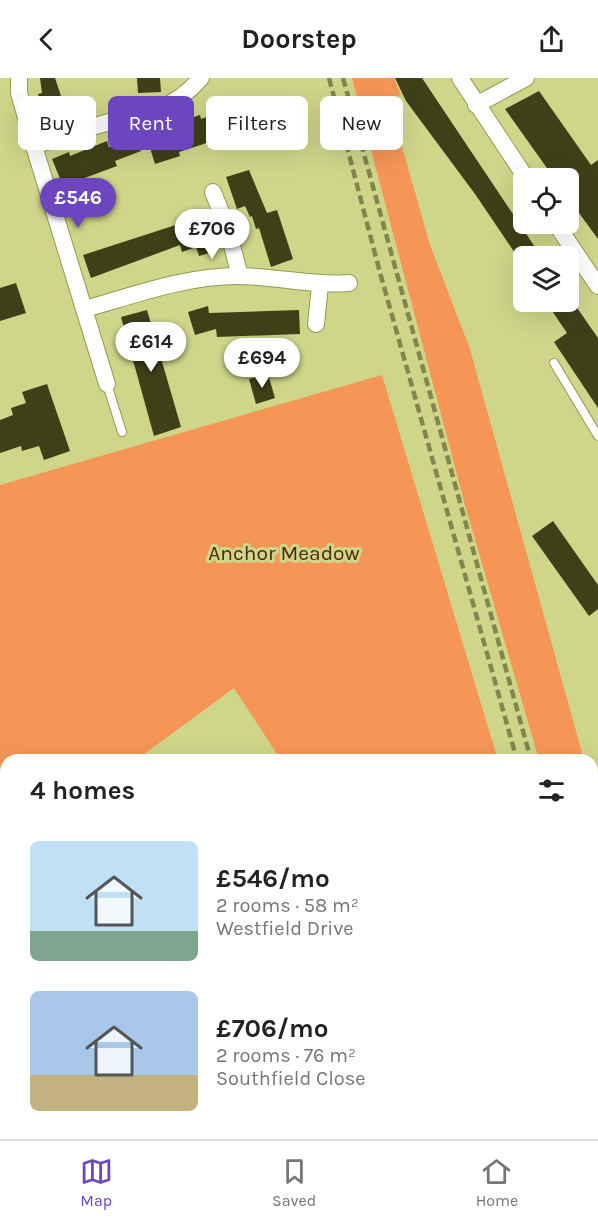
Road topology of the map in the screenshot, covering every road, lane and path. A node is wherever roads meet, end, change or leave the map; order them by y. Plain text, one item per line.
1 (19, 78) edge
2 (201, 78) edge
3 (460, 78) edge
4 (526, 78) edge
5 (20, 96) edge
6 (476, 105) junction
7 (96, 126) edge
8 (35, 150) edge
9 (519, 168) edge
10 (213, 192) dead end
11 (563, 234) edge
12 (240, 276) junction
13 (349, 283) dead end
14 (320, 285) junction
15 (598, 286) edge
16 (85, 309) junction
17 (315, 324) dead end
18 (554, 363) dead end
19 (107, 384) joint
20 (122, 432) dead end
21 (598, 436) edge

1 - 5 street
2 - 7 street
3 - 6 street
4 - 6 street
6 - 9 street
8 - 16 street
10 - 12 street
11 - 15 street
12 - 14 street
12 - 16 street
13 - 14 street
14 - 17 street
16 - 19 street
18 - 21 lane
19 - 20 lane

